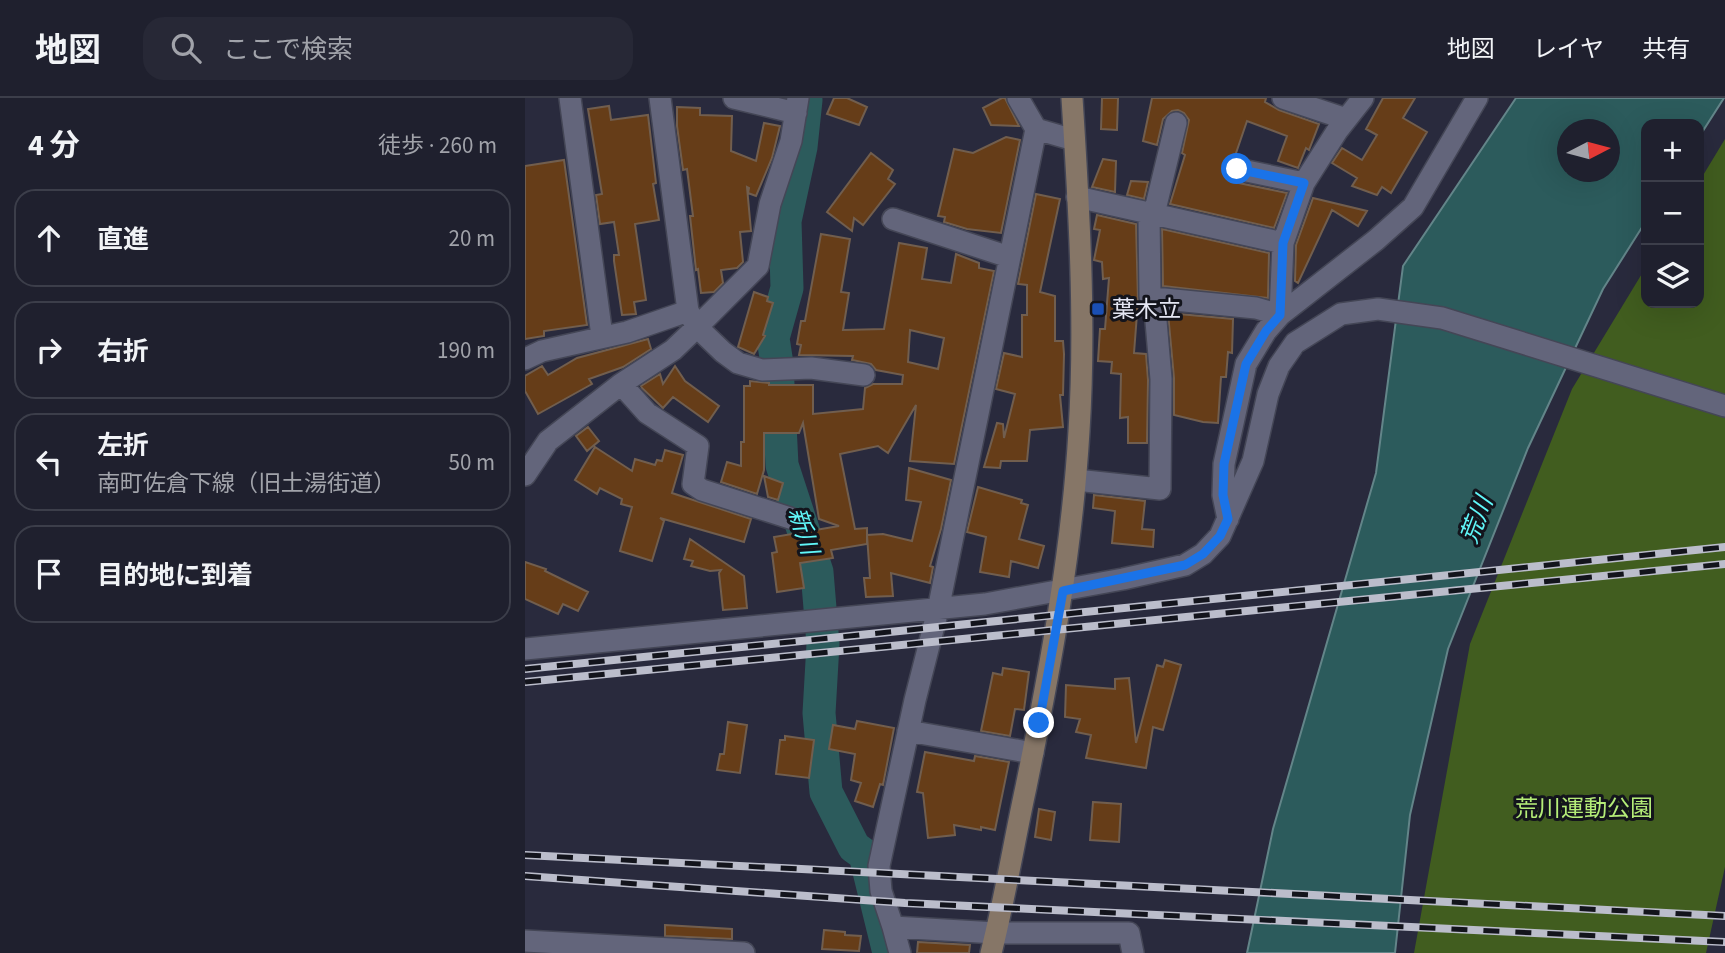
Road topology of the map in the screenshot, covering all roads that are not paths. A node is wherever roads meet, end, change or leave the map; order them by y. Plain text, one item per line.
1 (660, 98) edge
2 (734, 98) edge
3 (1018, 98) edge
4 (1072, 98) edge
5 (1283, 98) edge
6 (1363, 98) edge
7 (1477, 98) edge
8 (573, 99) edge
9 (797, 106) edge
10 (1346, 119) junction
11 (1176, 123) dead end
12 (1035, 128) junction
13 (1075, 140) junction
14 (1237, 169) dead end
15 (1304, 183) junction
16 (1077, 197) junction
17 (1151, 214) junction
18 (893, 219) dead end
19 (1283, 243) junction
20 (1009, 257) junction
21 (1154, 298) junction
22 (1280, 315) junction
23 (693, 319) junction
24 (602, 336) junction
25 (525, 359) edge
26 (864, 375) dead end
27 (621, 384) junction
28 (1725, 406) edge
29 (525, 475) edge
30 (1076, 480) junction
31 (790, 518) dead end
32 (1228, 519) junction
33 (1063, 591) junction
34 (938, 610) junction
35 (525, 649) edge
36 (908, 732) junction
37 (1033, 753) junction
38 (893, 927) junction
39 (525, 941) edge
40 (994, 943) edge
41 (744, 953) edge
42 (900, 953) edge
43 (1133, 953) edge

1 - 23 street
2 - 9 street
3 - 12 street
4 - 13 street
5 - 10 street
6 - 10 street
7 - 22 street
8 - 24 street
9 - 23 street
10 - 15 street
11 - 17 street
12 - 13 street
12 - 20 street
13 - 16 street
14 - 15 street
15 - 19 street
16 - 17 street
16 - 30 street
17 - 19 street
17 - 21 street
18 - 20 street
19 - 22 street
20 - 34 street
21 - 22 street
21 - 30 street
22 - 32 street
23 - 24 street
23 - 26 street
23 - 27 street
24 - 25 street
27 - 29 street
27 - 31 street
28 - 32 street
30 - 33 street
32 - 33 street
33 - 34 street
33 - 37 street
34 - 35 street
34 - 36 street
36 - 37 street
36 - 38 street
37 - 40 street
38 - 40 street
38 - 42 street
39 - 41 street
40 - 43 street

